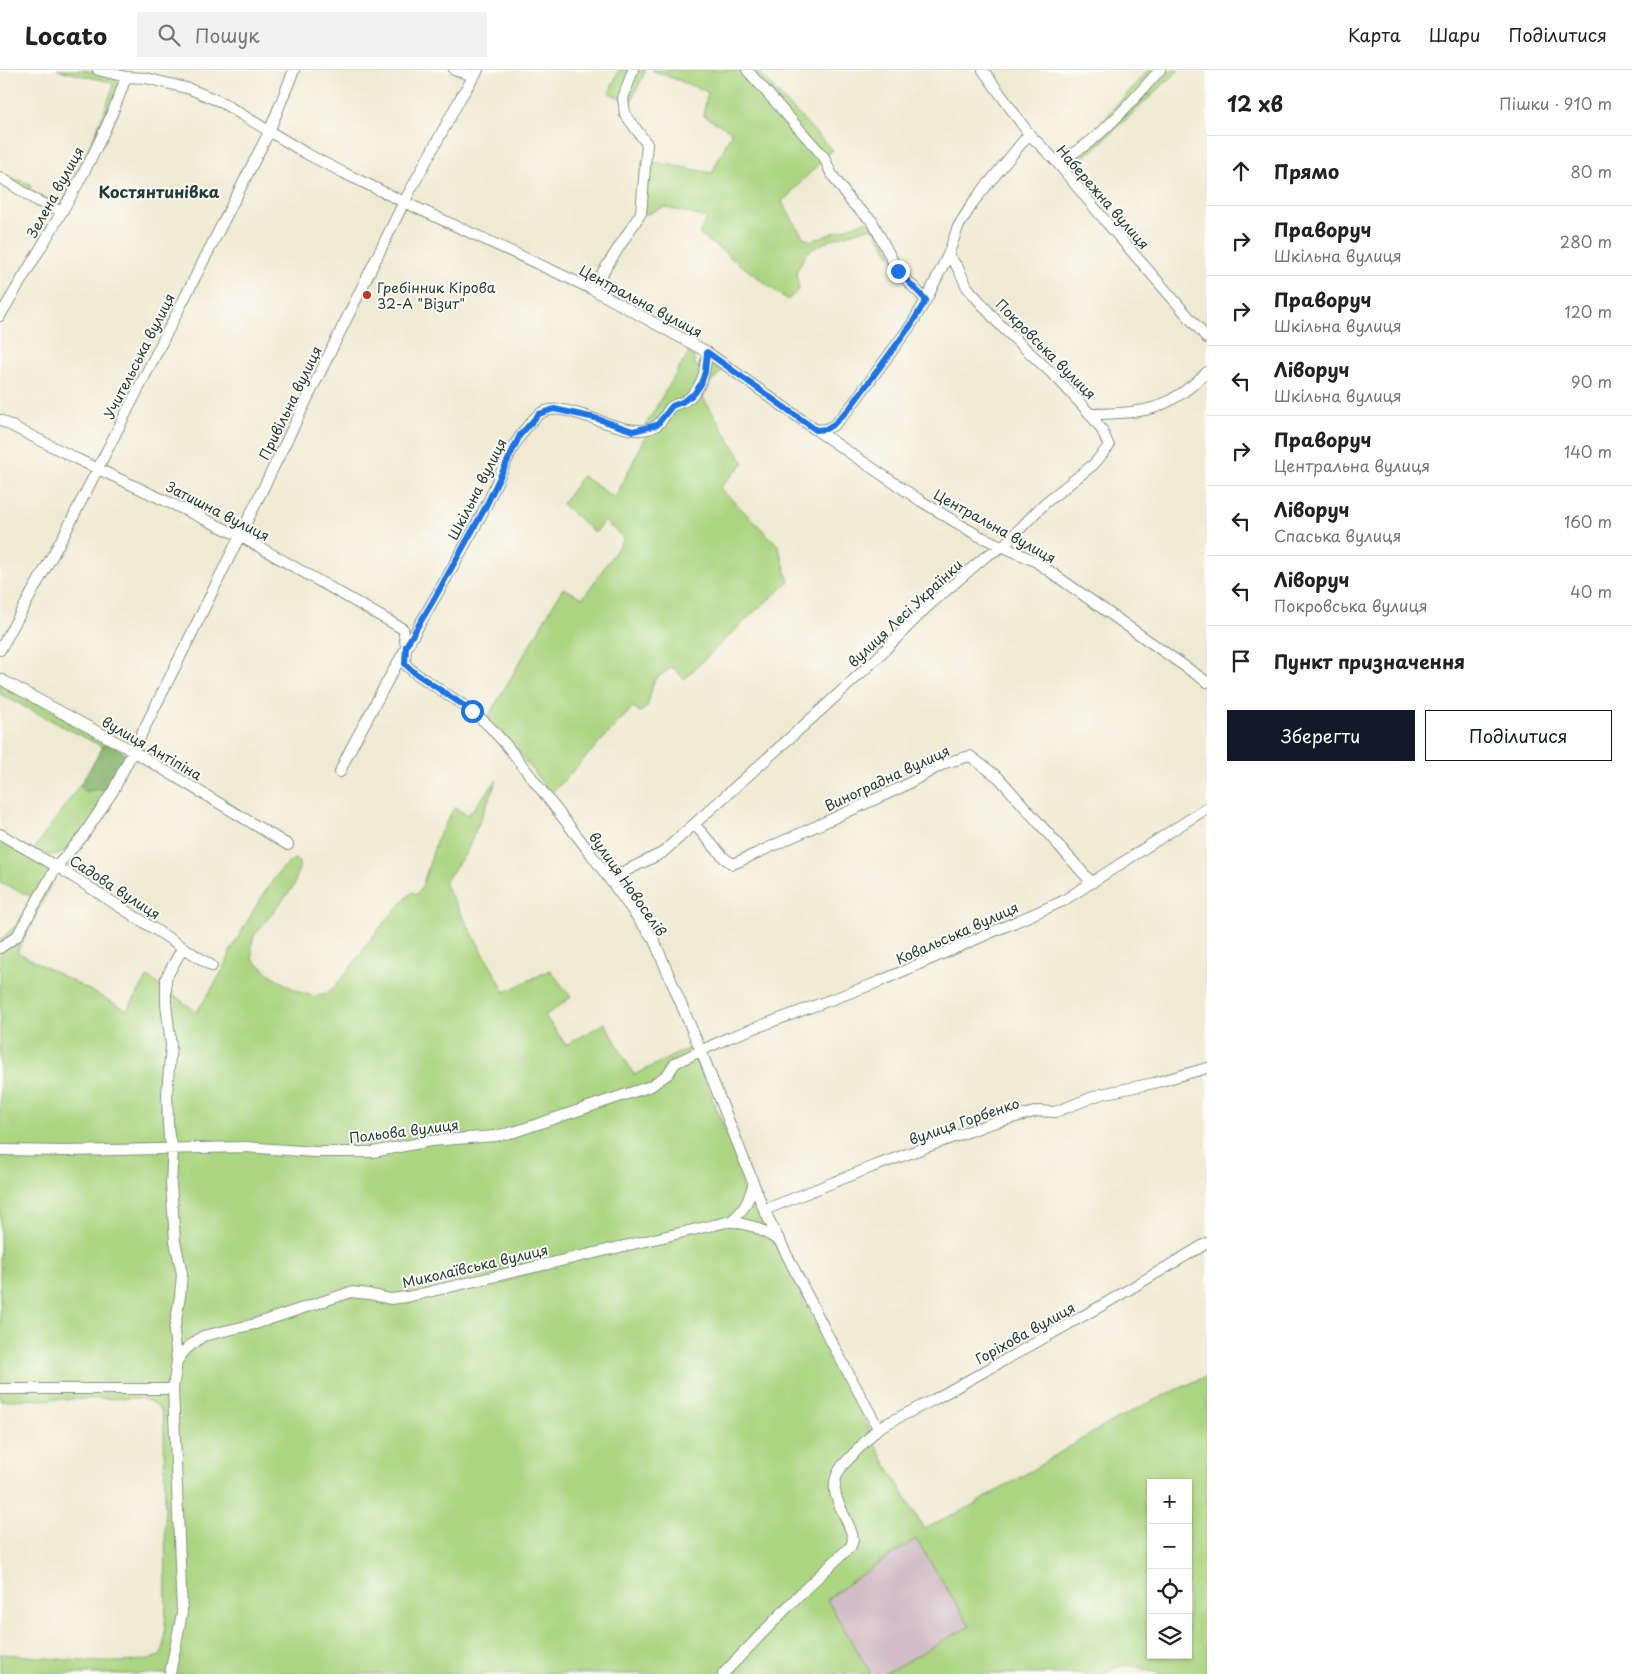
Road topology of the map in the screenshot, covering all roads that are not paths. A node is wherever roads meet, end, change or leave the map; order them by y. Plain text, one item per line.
1 (98, 70) edge
2 (294, 70) edge
3 (454, 70) edge
4 (633, 70) edge
5 (747, 70) edge
6 (983, 70) edge
7 (1160, 70) edge
8 (476, 73) edge
9 (148, 74) edge
10 (126, 77) junction
11 (269, 132) junction
12 (1029, 134) junction
13 (1056, 161) junction
14 (0, 177) edge
15 (404, 202) junction
16 (61, 211) junction
17 (948, 255) junction
18 (592, 289) junction
19 (926, 300) junction
20 (0, 316) edge
21 (1207, 338) edge
22 (707, 352) junction
23 (1207, 372) edge
24 (1090, 414) junction
25 (0, 420) edge
26 (816, 430) junction
27 (98, 468) junction
28 (240, 536) junction
29 (1002, 547) junction
30 (406, 646) junction
31 (0, 650) edge
32 (0, 679) edge
33 (1207, 682) edge
34 (133, 751) junction
35 (340, 772) dead end
36 (1207, 808) edge
37 (694, 824) junction
38 (0, 834) edge
39 (288, 845) dead end
40 (57, 866) junction
41 (609, 878) junction
42 (1092, 883) junction
43 (184, 947) junction
44 (0, 948) edge
45 (212, 966) dead end
46 (701, 1050) junction
47 (1207, 1068) edge
48 (173, 1148) junction
49 (0, 1150) edge
50 (753, 1185) junction
51 (764, 1210) junction
52 (731, 1221) junction
53 (779, 1240) junction
54 (1207, 1243) edge
55 (177, 1361) junction
56 (0, 1389) edge
57 (173, 1389) junction
58 (878, 1428) junction
59 (170, 1674) edge
60 (723, 1674) edge

1 - 10 street, Центральна вулиця
2 - 11 street, Учительська вулиця
3 - 8 street
4 - 18 street
5 - 19 street
6 - 12 street, Набережна вулиця
7 - 13 street
8 - 15 street, Привільна вулиця
9 - 10 street, Центральна вулиця
9 - 11 street, Центральна вулиця
10 - 16 street, Зелена вулиця
11 - 15 street, Центральна вулиця
11 - 27 street, Учительська вулиця
12 - 13 street, Набережна вулиця
12 - 17 street
13 - 21 street, Набережна вулиця
14 - 16 street
15 - 18 street, Центральна вулиця
15 - 28 street, Привільна вулиця
16 - 20 street, Зелена вулиця
17 - 19 street
17 - 24 street, Покровська вулиця
18 - 22 street, Центральна вулиця
19 - 26 street
22 - 26 street, Центральна вулиця
22 - 30 street, Шкільна вулиця
23 - 24 street
24 - 29 street, вулиця Лесі Українки
25 - 27 street, Затишна вулиця
26 - 29 street, Центральна вулиця
27 - 28 street, Затишна вулиця
27 - 31 street, Учительська вулиця
28 - 30 street, Затишна вулиця
28 - 34 street, Привільна вулиця
29 - 33 street, Центральна вулиця
29 - 37 street, вулиця Лесі Українки
30 - 35 street, Шкільна вулиця
30 - 41 street, вулиця Новоселів
32 - 34 street, вулиця Антіпіна
34 - 39 street, вулиця Антіпіна
34 - 40 street, Привільна вулиця
36 - 42 street, Ковальська вулиця
37 - 41 street, вулиця Лесі Українки
37 - 42 street, Виноградна вулиця
38 - 40 street, Садова вулиця
40 - 43 street, Садова вулиця
40 - 44 street, Привільна вулиця
41 - 46 street, вулиця Новоселів
42 - 46 street, Ковальська вулиця
43 - 45 street, Садова вулиця
43 - 48 street
46 - 48 street, Польова вулиця
46 - 50 street, вулиця Новоселів
47 - 51 street, вулиця Горбенко
48 - 49 street, Польова вулиця
48 - 55 street
50 - 51 street, вулиця Новоселів
50 - 52 street
51 - 53 street, вулиця Новоселів
52 - 53 street, Миколаївська вулиця
52 - 55 street, Миколаївська вулиця
53 - 58 street, вулиця Новоселів
54 - 58 street, Горіхова вулиця
55 - 57 street
56 - 57 street
57 - 59 street
58 - 60 street, Горіхова вулиця

